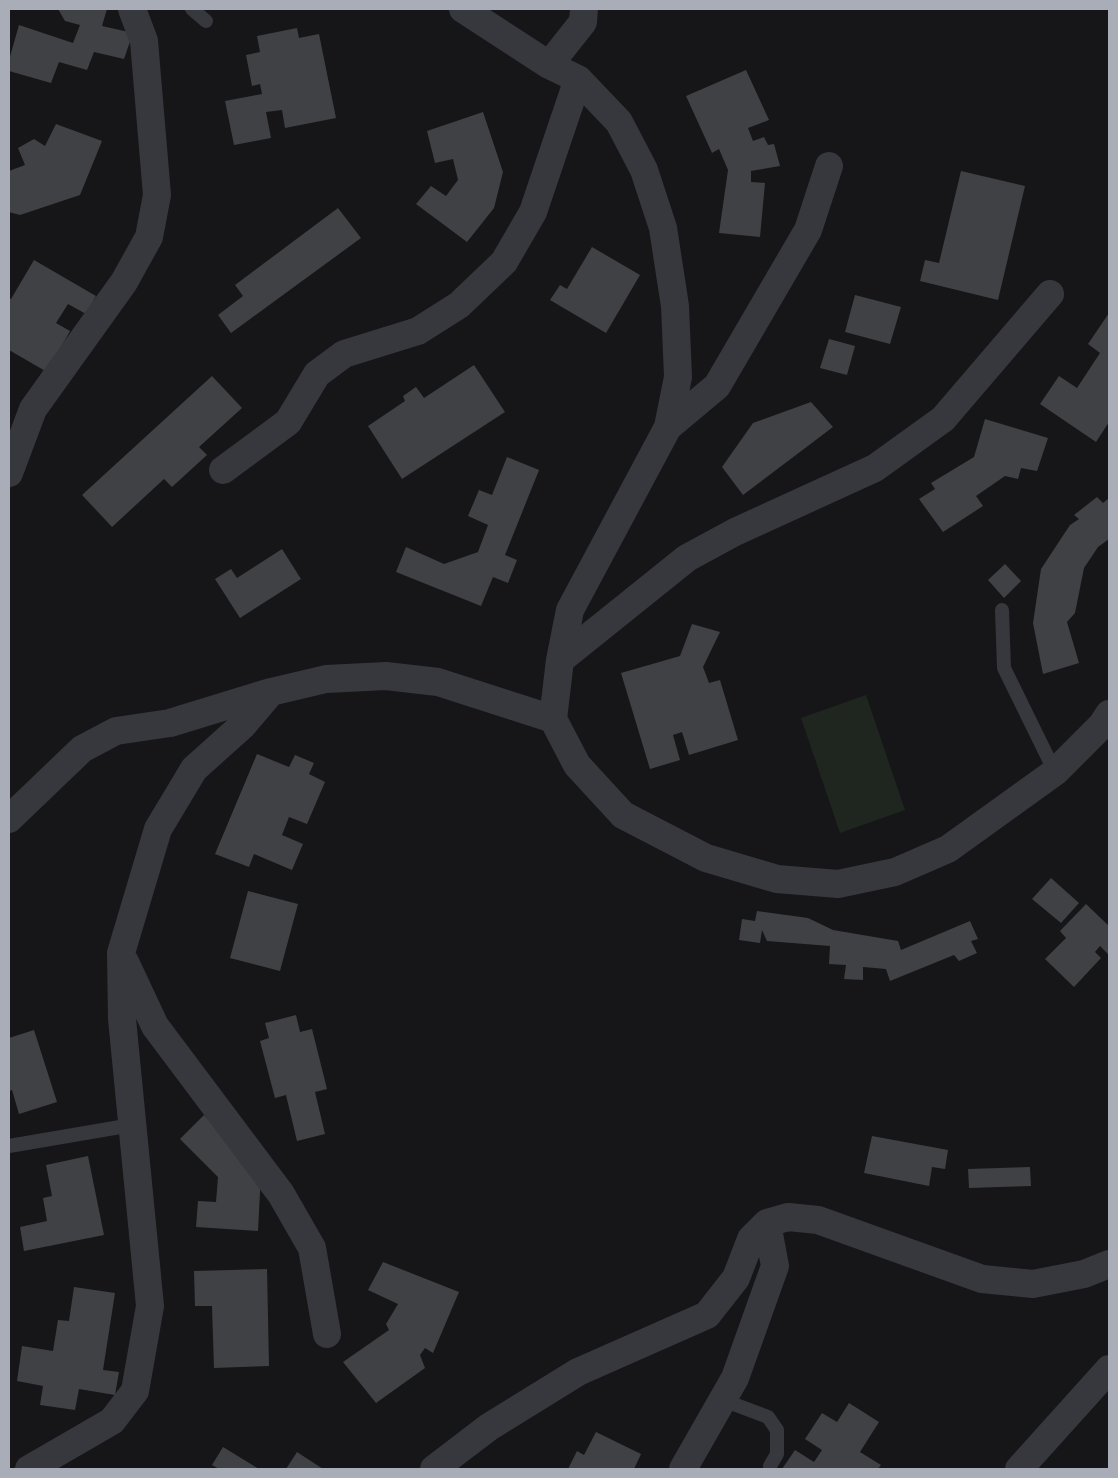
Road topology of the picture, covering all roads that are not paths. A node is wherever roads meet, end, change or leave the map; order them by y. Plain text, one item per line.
1 (132, 9) edge
2 (192, 9) edge
3 (463, 9) edge
4 (584, 9) edge
5 (206, 21) dead end
6 (549, 65) junction
7 (578, 79) junction
8 (829, 166) dead end
9 (1050, 294) dead end
10 (668, 427) junction
11 (223, 470) dead end
12 (9, 473) edge
13 (1002, 610) dead end
14 (560, 660) junction
15 (271, 692) junction
16 (1109, 714) edge
17 (554, 719) junction
18 (1055, 772) junction
19 (9, 819) edge
20 (122, 953) junction
21 (132, 1125) junction
22 (9, 1146) edge
23 (767, 1224) junction
24 (1109, 1264) edge
25 (327, 1334) dead end
26 (1109, 1369) edge
27 (723, 1400) junction
28 (770, 1466) dead end
29 (29, 1469) edge
30 (434, 1469) edge
31 (683, 1469) edge
32 (1019, 1469) edge

1 - 12 street
2 - 5 lane
3 - 6 street
4 - 6 street
6 - 7 street
7 - 10 street
7 - 11 street
8 - 10 street
9 - 14 street
10 - 14 street
13 - 18 lane
14 - 17 street
15 - 17 street
15 - 19 street
15 - 20 street
16 - 18 street
17 - 18 street
20 - 21 street
20 - 25 street
21 - 22 lane
21 - 29 street
23 - 24 street
23 - 27 street
23 - 30 street
26 - 32 street
27 - 28 lane
27 - 31 street

